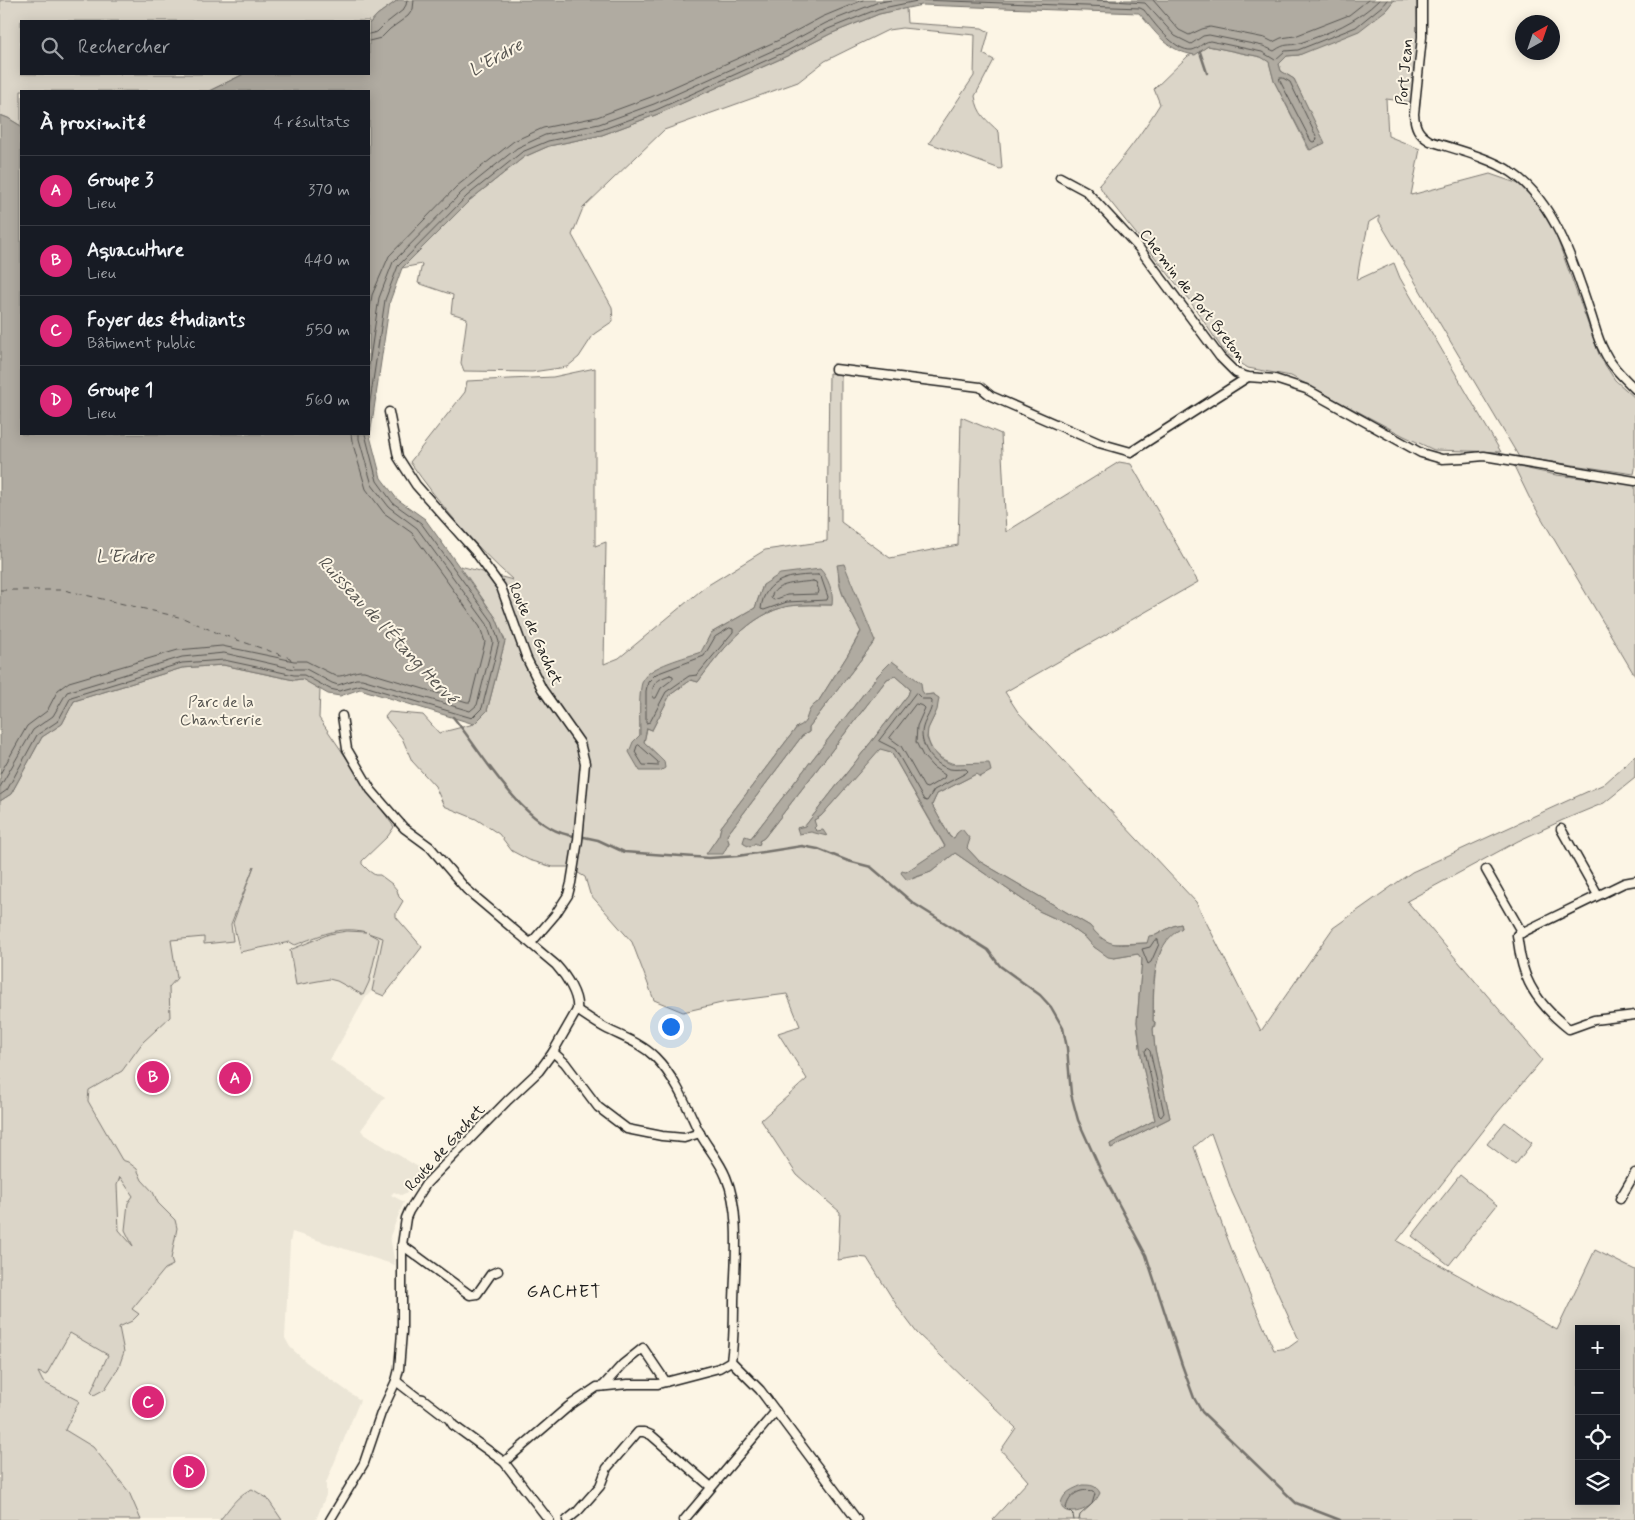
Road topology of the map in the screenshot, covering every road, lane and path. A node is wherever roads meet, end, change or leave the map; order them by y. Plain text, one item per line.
1 (1422, 0) edge
2 (1060, 177) dead end
3 (835, 369) dead end
4 (1248, 377) junction
5 (1635, 389) edge
6 (389, 412) dead end
7 (1635, 481) edge
8 (342, 716) dead end
9 (1561, 829) dead end
10 (1486, 870) dead end
11 (1635, 881) edge
12 (1598, 895) junction
13 (1522, 933) junction
14 (531, 943) junction
15 (577, 1010) junction
16 (1635, 1015) edge
17 (553, 1052) junction
18 (700, 1133) junction
19 (1635, 1172) edge
20 (1620, 1199) dead end
21 (402, 1245) junction
22 (498, 1271) dead end
23 (731, 1362) junction
24 (396, 1381) junction
25 (666, 1382) junction
26 (603, 1386) junction
27 (776, 1411) junction
28 (504, 1462) junction
29 (712, 1487) junction
30 (330, 1520) edge
31 (549, 1520) edge
32 (567, 1520) edge
33 (684, 1520) edge
34 (857, 1520) edge

1 - 5 street, Port Jean
2 - 4 street, Chemin de Port Breton
3 - 4 street
4 - 7 street, Chemin de Port Breton
6 - 14 street, Route de Gachet
8 - 14 street
9 - 12 street
10 - 13 street
11 - 12 street
12 - 13 street
13 - 16 street
14 - 15 street
15 - 17 street, Route de Gachet
15 - 18 street
17 - 18 street
17 - 21 street, Route de Gachet
18 - 23 street
19 - 20 street
21 - 22 street
21 - 24 street, Route de Gachet
23 - 25 street
23 - 27 street
24 - 28 street
24 - 30 street, Route de Gachet
25 - 26 street
25 - 26 street
26 - 28 street
27 - 29 street
27 - 34 street
28 - 31 street
29 - 32 street
29 - 33 street

